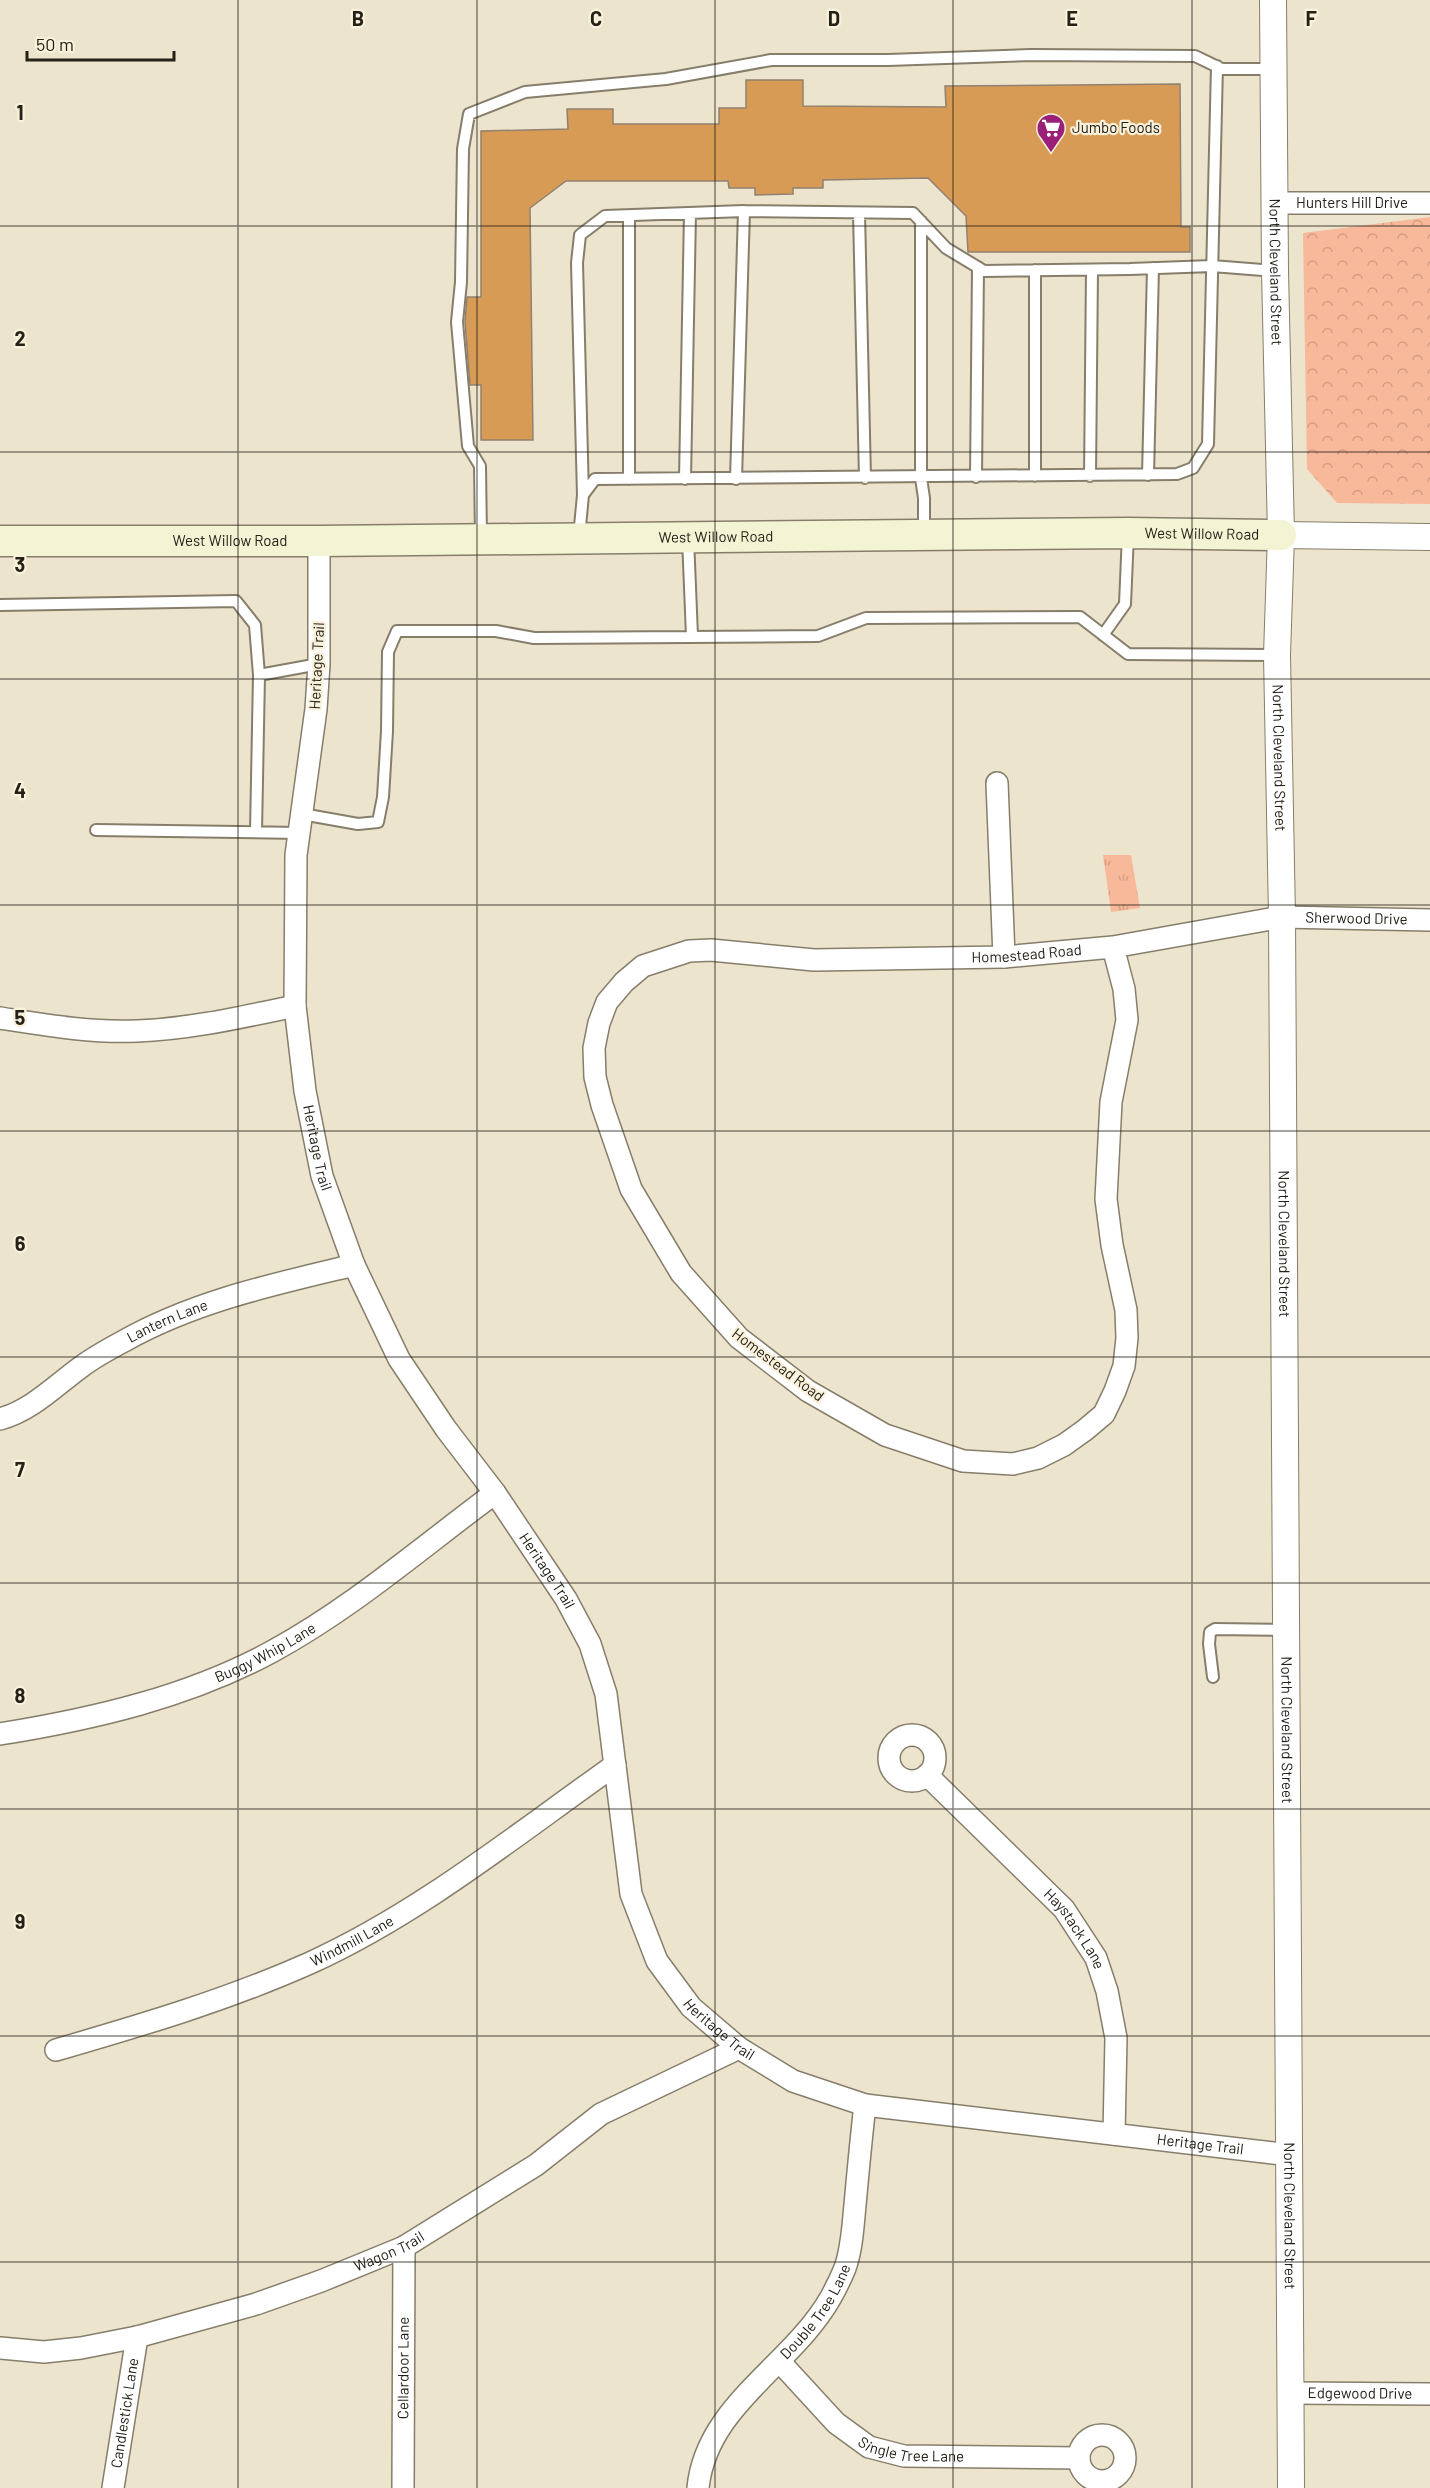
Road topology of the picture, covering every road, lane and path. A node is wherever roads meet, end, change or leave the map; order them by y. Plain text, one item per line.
1 (1273, 0) edge
2 (1216, 66) junction
3 (1274, 69) junction
4 (1274, 203) junction
5 (1430, 203) edge
6 (744, 211) junction
7 (690, 213) junction
8 (859, 213) junction
9 (629, 216) junction
10 (921, 221) junction
11 (1212, 266) junction
12 (978, 267) junction
13 (1153, 268) junction
14 (1035, 270) junction
15 (1092, 270) junction
16 (1275, 271) junction
17 (1149, 475) junction
18 (1035, 476) junction
19 (1090, 476) junction
20 (976, 477) junction
21 (865, 478) junction
22 (921, 478) junction
23 (628, 479) junction
24 (685, 479) junction
25 (736, 479) junction
26 (583, 495) junction
27 (1128, 534) junction
28 (924, 536) junction
29 (1281, 536) junction
30 (688, 537) junction
31 (1430, 537) edge
32 (579, 538) junction
33 (481, 539) junction
34 (0, 541) edge
35 (320, 541) junction
36 (0, 605) edge
37 (1103, 635) junction
38 (692, 636) junction
39 (1277, 655) junction
40 (320, 664) junction
41 (259, 675) junction
42 (997, 783) dead end
43 (301, 824) junction
44 (96, 830) dead end
45 (256, 832) junction
46 (1282, 917) junction
47 (1430, 920) edge
48 (1113, 947) junction
49 (1004, 957) junction
50 (295, 1006) junction
51 (0, 1018) edge
52 (354, 1265) junction
53 (0, 1419) edge
54 (495, 1493) junction
55 (1286, 1630) junction
56 (1213, 1677) dead end
57 (0, 1734) edge
58 (615, 1765) junction
59 (927, 1775) dead end
60 (739, 2048) junction
61 (56, 2050) dead end
62 (865, 2105) junction
63 (1114, 2134) junction
64 (1290, 2155) junction
65 (404, 2247) junction
66 (137, 2337) junction
67 (0, 2348) edge
68 (780, 2362) junction
69 (1291, 2393) junction
70 (1430, 2394) edge
71 (1079, 2458) dead end
72 (113, 2488) edge
73 (403, 2488) edge
74 (698, 2488) edge
75 (1291, 2488) edge

1 - 3 street, North Cleveland Street
2 - 3 lane
2 - 11 lane
2 - 33 lane
3 - 4 street, North Cleveland Street
4 - 5 street, Hunters Hill Drive
4 - 16 street, North Cleveland Street
6 - 7 lane
6 - 8 lane
6 - 25 lane
7 - 9 lane
7 - 24 lane
8 - 10 lane
8 - 21 lane
9 - 23 lane
9 - 26 lane
10 - 12 lane
10 - 22 lane
11 - 13 lane
11 - 16 lane
11 - 17 lane
12 - 14 lane
12 - 20 lane
13 - 15 lane
13 - 17 lane
14 - 15 lane
14 - 18 lane
15 - 19 lane
16 - 29 street, North Cleveland Street
17 - 19 lane
18 - 19 lane
18 - 20 lane
20 - 22 lane
21 - 22 lane
21 - 25 lane
22 - 28 lane
23 - 24 lane
23 - 26 lane
24 - 25 lane
26 - 32 lane
27 - 28 main road, West Willow Road
27 - 29 main road, West Willow Road
27 - 37 lane
28 - 30 main road, West Willow Road
29 - 31 street, West Willow Road
29 - 39 street, North Cleveland Street
30 - 32 main road, West Willow Road
30 - 38 lane
32 - 33 main road, West Willow Road
33 - 35 main road, West Willow Road
34 - 35 main road, West Willow Road
35 - 40 street, Heritage Trail
36 - 41 lane
37 - 38 lane
37 - 39 lane
38 - 43 lane
39 - 46 street, North Cleveland Street
40 - 41 lane
40 - 43 street, Heritage Trail
41 - 45 lane
42 - 49 street
43 - 45 lane
43 - 50 street, Heritage Trail
44 - 45 lane
46 - 47 street, Sherwood Drive
46 - 48 street, Homestead Road
46 - 55 street, North Cleveland Street
48 - 49 street, Homestead Road
48 - 49 street, Homestead Road
50 - 51 street
50 - 52 street, Heritage Trail
52 - 53 street, Lantern Lane
52 - 54 street, Heritage Trail
54 - 57 street, Buggy Whip Lane
54 - 58 street, Heritage Trail
55 - 56 lane
55 - 64 street, North Cleveland Street
58 - 60 street, Heritage Trail
58 - 61 street, Windmill Lane
59 - 63 street, Haystack Lane
60 - 62 street, Heritage Trail
60 - 65 street, Wagon Trail
62 - 63 street, Heritage Trail
62 - 68 street, Double Tree Lane
63 - 64 street, Heritage Trail
64 - 69 street, North Cleveland Street
65 - 66 street, Wagon Trail
65 - 73 street, Cellardoor Lane
66 - 67 street, Wagon Trail
66 - 72 street, Candlestick Lane
68 - 71 street, Single Tree Lane
68 - 74 street, Double Tree Lane
69 - 70 street, Edgewood Drive
69 - 75 street, North Cleveland Street

